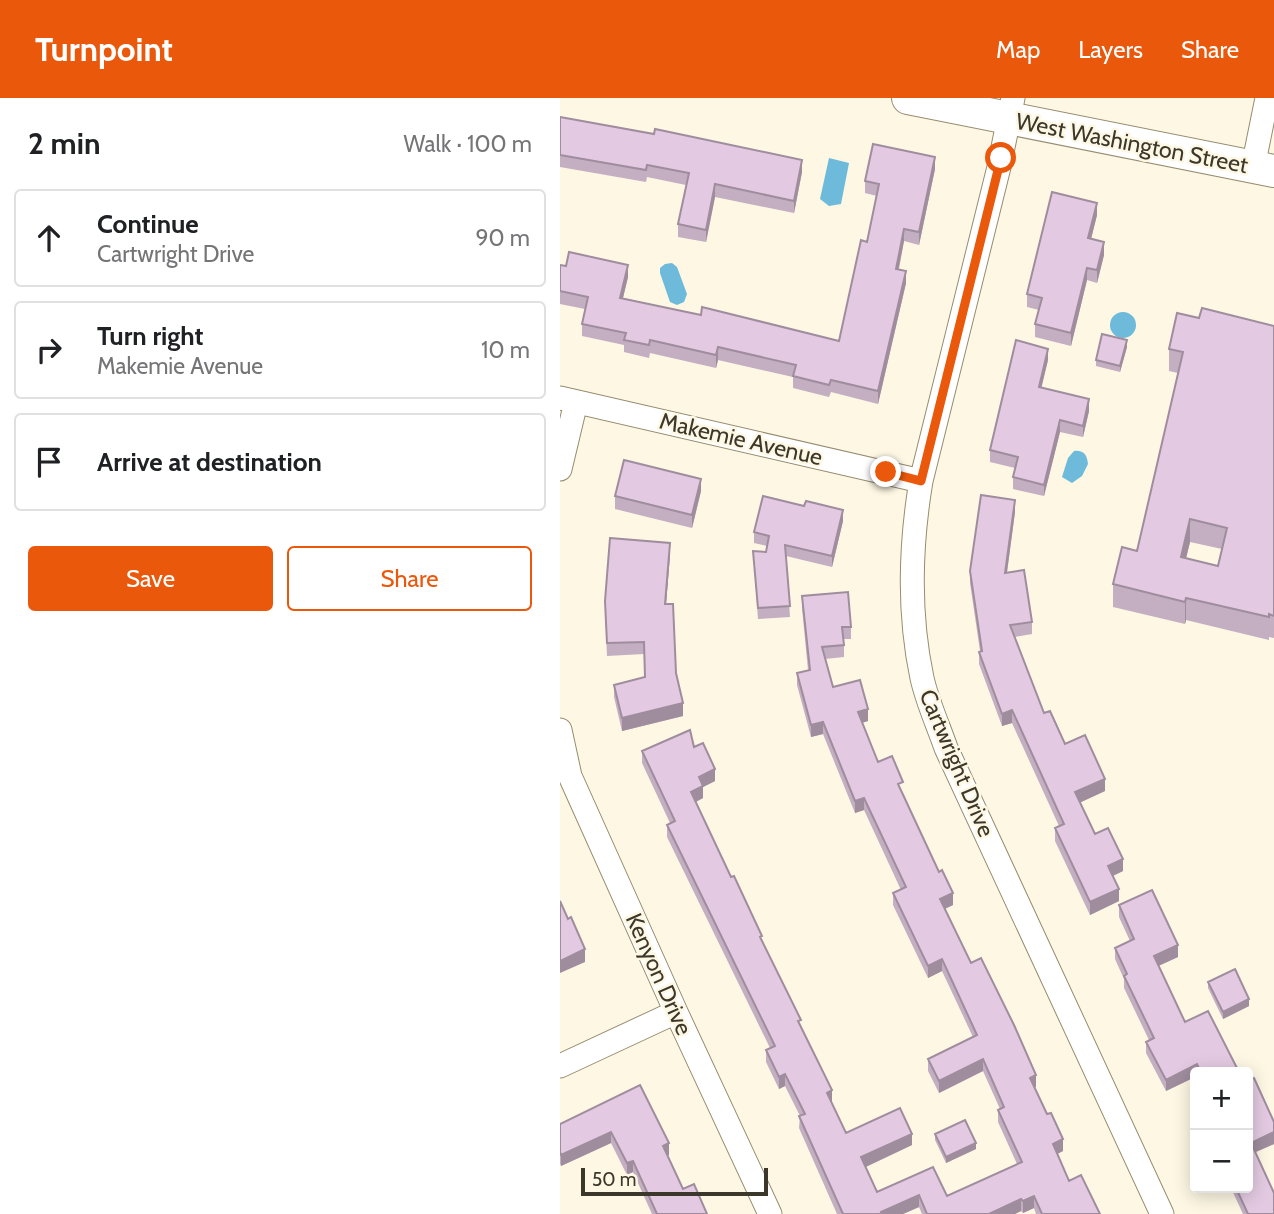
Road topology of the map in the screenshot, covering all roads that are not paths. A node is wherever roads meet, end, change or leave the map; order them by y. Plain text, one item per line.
1 (908, 98) edge
2 (1267, 98) edge
3 (1011, 108) edge
4 (1264, 169) edge
5 (568, 400) edge
6 (560, 469) edge
7 (921, 481) junction
8 (560, 730) edge
9 (676, 1013) junction
10 (560, 1066) edge
11 (771, 1214) edge
12 (1162, 1214) edge

1 - 3 street, West Washington Street
2 - 4 street
3 - 4 street, West Washington Street
3 - 7 street, Cartwright Drive
5 - 6 street
5 - 7 street, Makemie Avenue
7 - 12 street, Cartwright Drive
8 - 9 street, Kenyon Drive
9 - 10 street
9 - 11 street, Kenyon Drive

